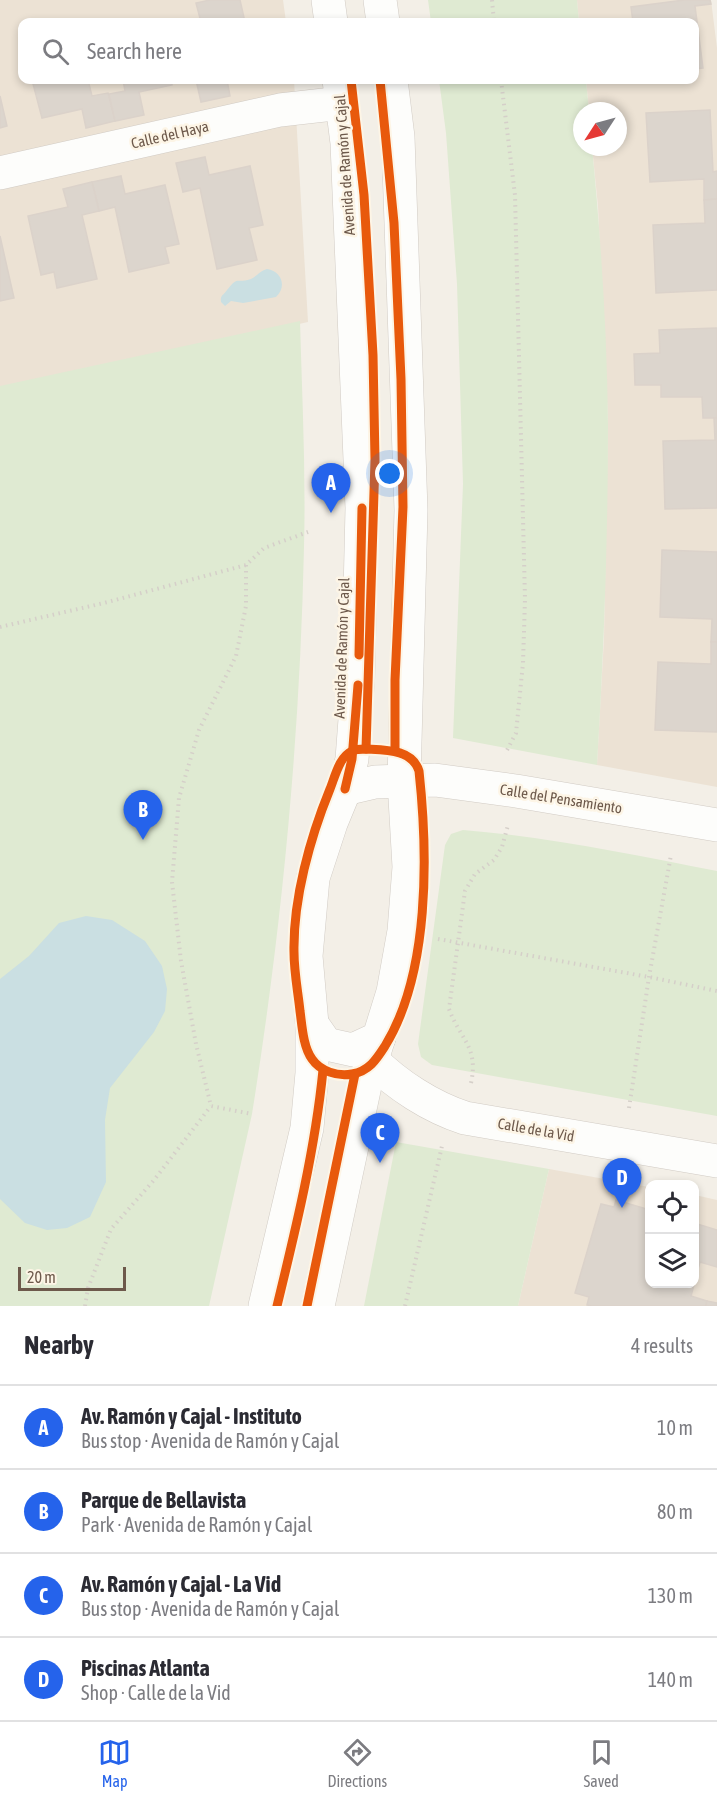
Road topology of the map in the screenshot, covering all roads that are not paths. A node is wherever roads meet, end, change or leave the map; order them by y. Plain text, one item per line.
1 (328, 0) edge
2 (380, 0) edge
3 (330, 18) edge
4 (382, 18) edge
5 (391, 84) edge
6 (340, 91) edge
7 (0, 173) edge
8 (404, 781) junction
9 (345, 789) junction
10 (717, 825) edge
11 (312, 1024) junction
12 (375, 1049) junction
13 (717, 1161) edge
14 (265, 1306) edge
15 (318, 1306) edge

1 - 3 street
2 - 4 street
5 - 8 street
6 - 7 street, Calle del Haya
6 - 9 street, Avenida de Ramón y Cajal
8 - 9 street, Calle del Pensamiento
8 - 10 street, Calle del Pensamiento
8 - 12 street
9 - 11 street, Avenida de Ramón y Cajal
11 - 12 street
11 - 14 street
12 - 13 street, Calle de la Vid
12 - 15 street

